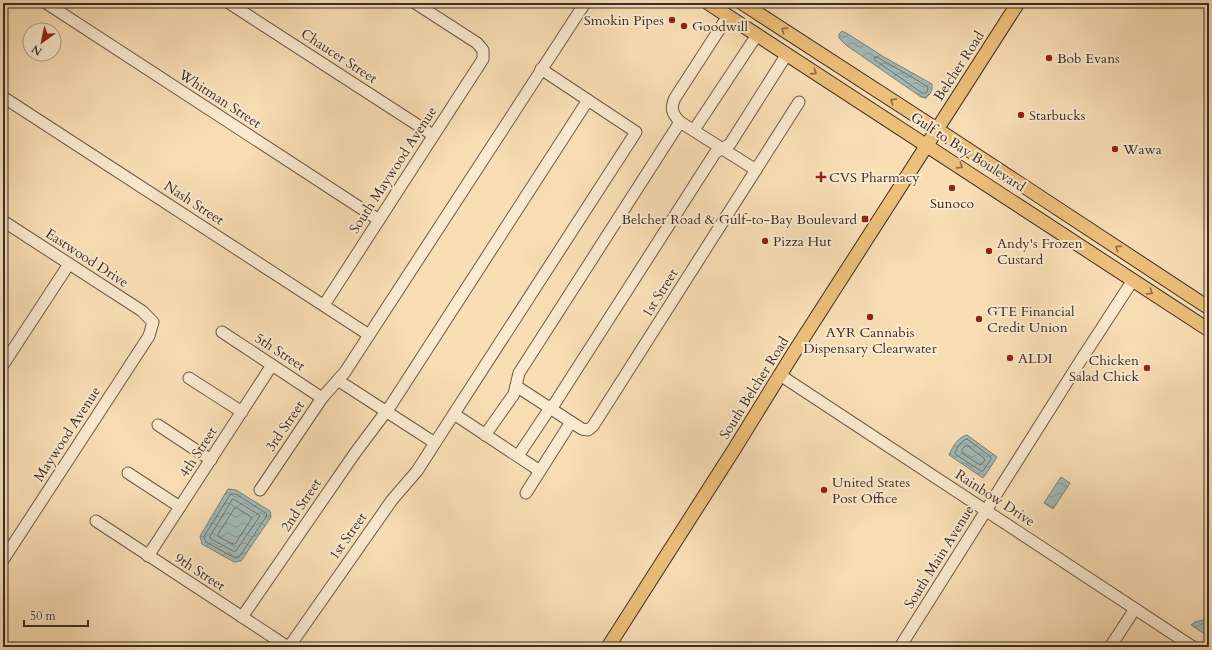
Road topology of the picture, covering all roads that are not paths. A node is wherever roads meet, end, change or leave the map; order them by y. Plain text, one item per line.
1 (46, 3) edge
2 (229, 3) edge
3 (415, 3) edge
4 (585, 3) edge
5 (708, 3) edge
6 (742, 3) edge
7 (1018, 3) edge
8 (728, 16) junction
9 (757, 35) junction
10 (787, 54) junction
11 (542, 69) junction
12 (3, 97) edge
13 (588, 100) junction
14 (799, 102) dead end
15 (680, 122) junction
16 (694, 130) junction
17 (937, 130) junction
18 (433, 135) junction
19 (927, 145) junction
20 (722, 148) junction
21 (756, 170) junction
22 (378, 220) junction
23 (3, 221) edge
24 (1070, 238) junction
25 (1141, 263) junction
26 (69, 264) junction
27 (1133, 280) junction
28 (324, 305) junction
29 (1209, 308) edge
30 (1209, 312) edge
31 (153, 322) joint
32 (1209, 330) edge
33 (222, 332) dead end
34 (369, 335) junction
35 (3, 365) edge
36 (272, 365) junction
37 (780, 375) junction
38 (189, 378) dead end
39 (338, 380) junction
40 (516, 386) junction
41 (322, 398) junction
42 (550, 408) junction
43 (386, 411) junction
44 (242, 412) junction
45 (454, 414) junction
46 (571, 422) junction
47 (158, 425) dead end
48 (485, 435) junction
49 (435, 444) junction
50 (518, 456) junction
51 (211, 460) junction
52 (540, 470) junction
53 (128, 473) dead end
54 (260, 490) dead end
55 (526, 493) dead end
56 (180, 507) junction
57 (986, 510) junction
58 (96, 521) dead end
59 (148, 556) junction
60 (3, 560) edge
61 (1135, 609) junction
62 (242, 617) junction
63 (288, 647) edge
64 (608, 647) edge
65 (900, 647) edge
66 (1110, 647) edge
67 (1193, 647) edge

1 - 22 street, Whitman Street
2 - 18 street, Chaucer Street
3 - 18 street, South Maywood Avenue
4 - 11 street, 3rd Street
5 - 8 main road, Gulf to Bay Boulevard
17 -> 6 main road, Gulf to Bay Boulevard
7 - 17 main road, Belcher Road
8 - 9 main road, Gulf to Bay Boulevard
8 - 15 street
9 - 10 main road, Gulf to Bay Boulevard
9 - 16 street
10 -> 19 main road, Gulf to Bay Boulevard
10 - 20 street
11 - 13 street
11 - 34 street, 3rd Street
12 - 28 street, Nash Street
13 - 43 street, 2nd Street
13 - 45 street, 1st Street
14 - 21 street, 1st Street
15 - 16 street
15 - 40 street
16 - 20 street
17 - 19 main road, Belcher Road
25 -> 17 main road, Gulf to Bay Boulevard
18 - 22 street, South Maywood Avenue
19 -> 24 main road, Gulf to Bay Boulevard
19 - 37 main road, South Belcher Road
20 - 21 street
20 - 42 street
21 - 46 street, 1st Street
22 - 28 street, South Maywood Avenue
23 - 26 street, Eastwood Drive
24 - 25 main road
24 - 27 main road, Gulf to Bay Boulevard
25 - 29 main road, Gulf to Bay Boulevard
26 - 31 street, Eastwood Drive
26 - 35 street
27 - 30 main road
27 -> 32 main road, Gulf to Bay Boulevard
27 - 57 street, South Main Avenue
28 - 34 street, Nash Street
31 - 60 street, Maywood Avenue
33 - 36 street, 5th Street
34 - 39 street, 3rd Street
36 - 41 street, 5th Street
36 - 44 street, 4th Street
37 - 57 street, Rainbow Drive
37 - 64 main road, South Belcher Road
38 - 44 street
39 - 41 street, 3rd Street
39 - 43 street
40 - 42 street
40 - 48 street
41 - 54 street, 3rd Street
42 - 46 street
42 - 50 street
43 - 49 street
43 - 62 street, 2nd Street
44 - 51 street, 4th Street
45 - 48 street
45 - 49 street, 1st Street
46 - 52 street
47 - 51 street
48 - 50 street
49 - 63 street, 1st Street
50 - 52 street
51 - 56 street, 4th Street
52 - 55 street
53 - 56 street
56 - 59 street, 4th Street
57 - 61 street, Rainbow Drive
57 - 65 street, South Main Avenue
58 - 59 street, 9th Street
59 - 62 street, 9th Street
61 - 66 street
61 - 67 street, Rainbow Drive
62 - 63 street, 9th Street

